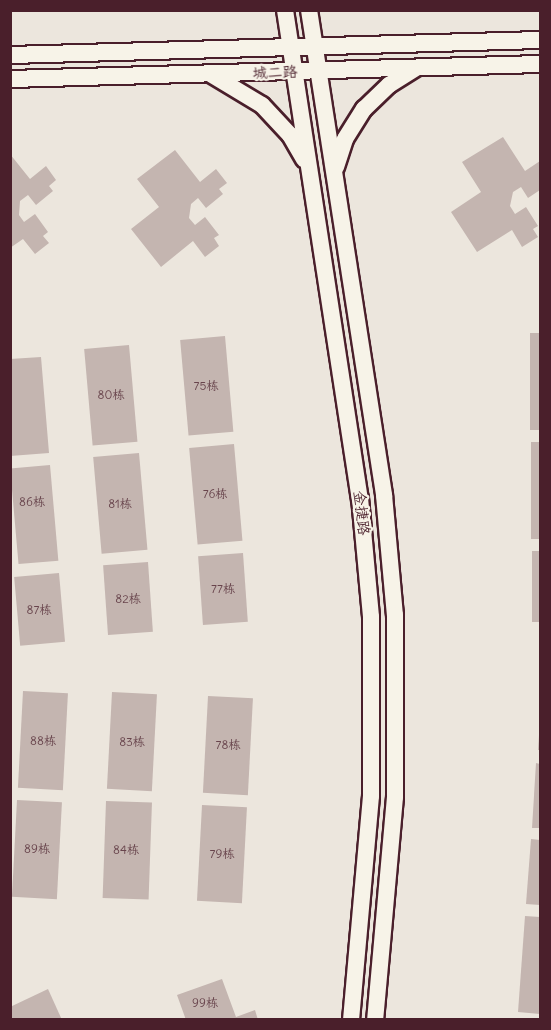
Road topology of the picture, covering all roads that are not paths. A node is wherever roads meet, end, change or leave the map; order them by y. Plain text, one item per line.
1 (285, 10) edge
2 (309, 10) edge
3 (540, 40) edge
4 (315, 47) junction
5 (291, 48) junction
6 (10, 56) edge
7 (540, 64) edge
8 (419, 68) junction
9 (318, 70) junction
10 (294, 71) junction
11 (209, 74) junction
12 (10, 79) edge
13 (310, 171) junction
14 (334, 173) junction
15 (351, 1020) edge
16 (375, 1020) edge

1 - 5 street, 金捷路
2 - 4 street, 金捷路
3 - 4 street, 城二路
4 - 5 street, 城二路
4 - 9 street, 金捷路
5 - 6 street, 城二路
5 - 10 street, 金捷路
7 - 8 street, 城二路
8 - 9 street, 城二路
8 - 14 street
9 - 10 street, 城二路
9 - 14 street, 金捷路
10 - 11 street, 城二路
10 - 13 street, 金捷路
11 - 12 street, 城二路
11 - 13 street
13 - 15 street, 金捷路
14 - 16 street, 金捷路

